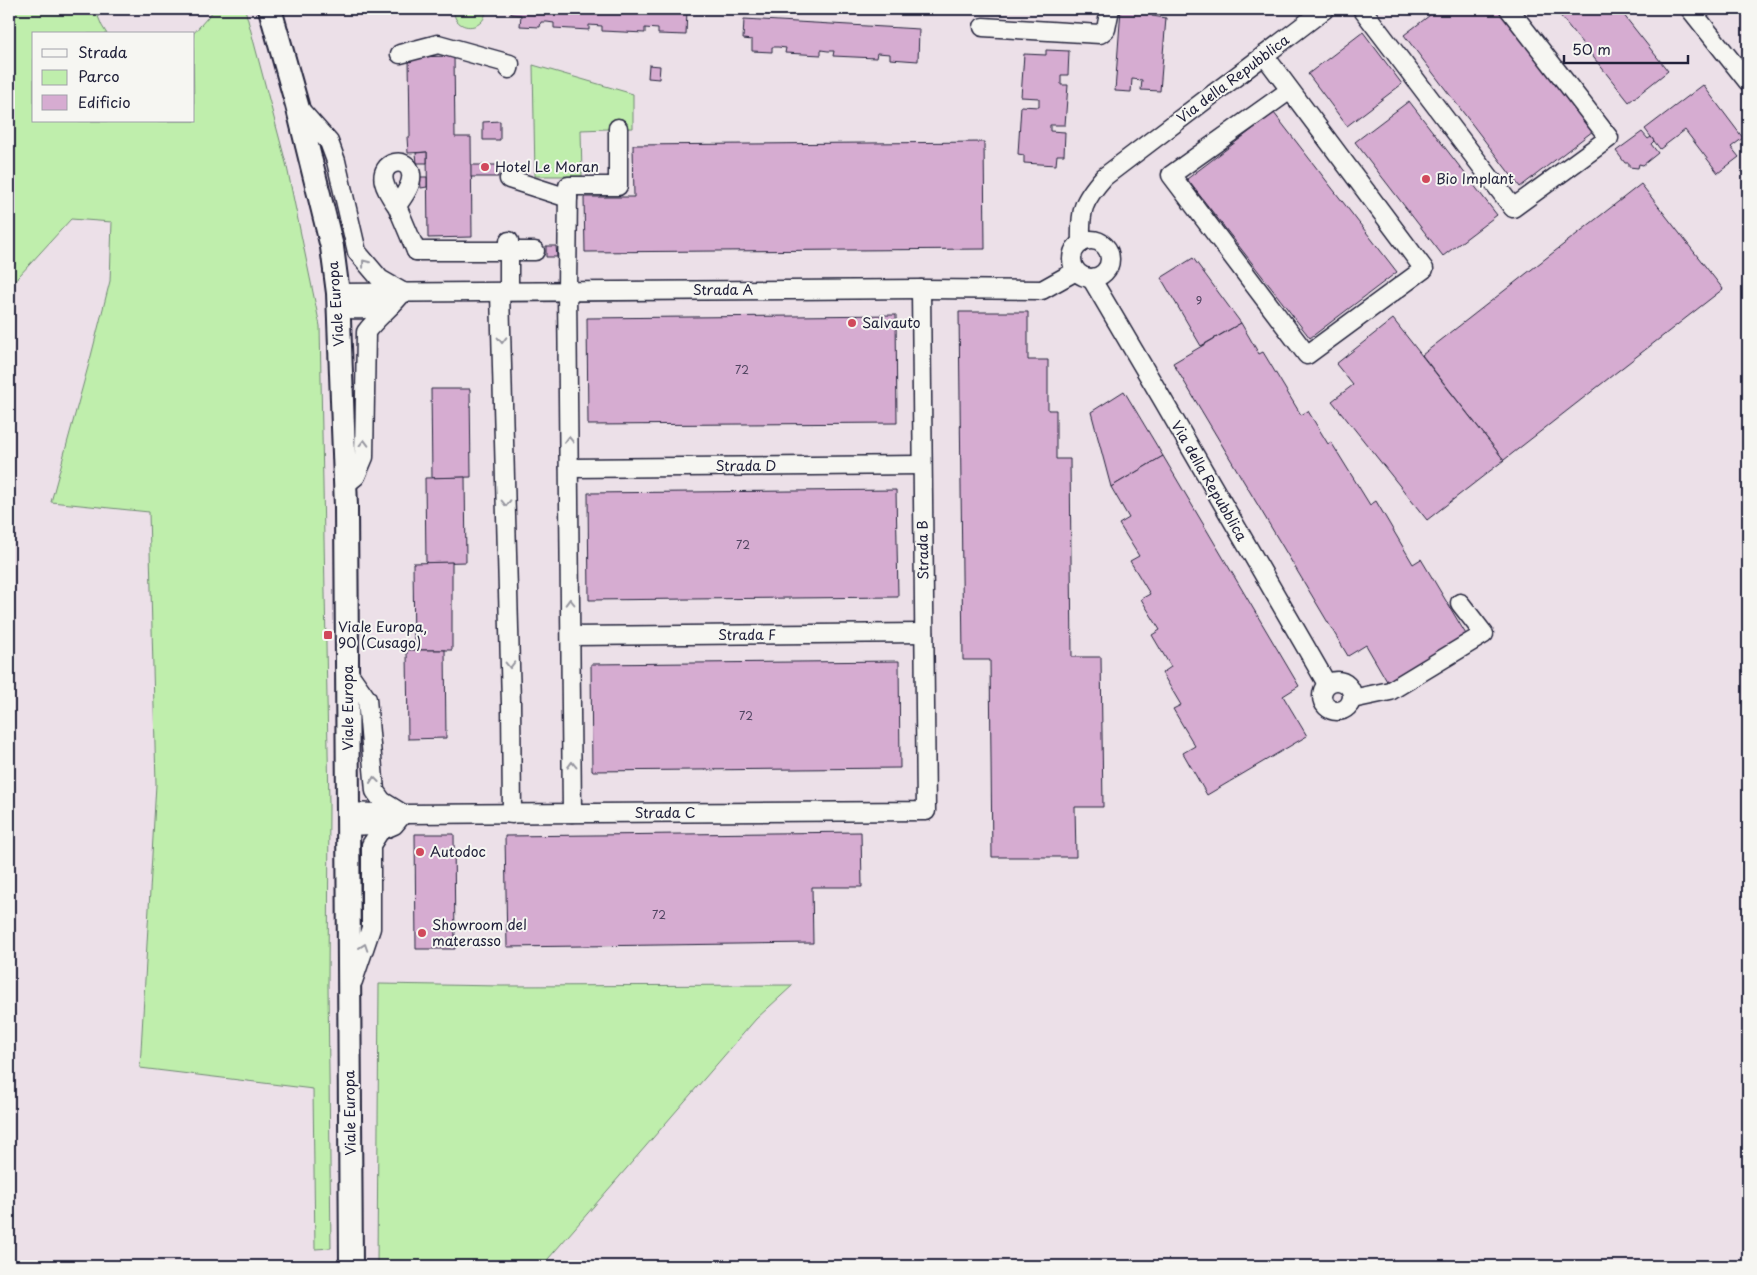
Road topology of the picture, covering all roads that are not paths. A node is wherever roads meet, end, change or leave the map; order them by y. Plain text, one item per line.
1 (270, 9) edge
2 (1110, 9) edge
3 (1325, 9) edge
4 (1362, 9) edge
5 (1508, 9) edge
6 (1690, 9) edge
7 (983, 27) dead end
8 (400, 54) dead end
9 (1264, 55) junction
10 (509, 69) dead end
11 (1748, 82) edge
12 (1290, 90) junction
13 (297, 105) junction
14 (618, 128) dead end
15 (510, 179) dead end
16 (568, 198) junction
17 (397, 206) dead end
18 (1082, 243) junction
19 (509, 246) junction
20 (535, 250) dead end
21 (1083, 275) junction
22 (921, 289) junction
23 (568, 291) junction
24 (403, 292) junction
25 (505, 292) junction
26 (338, 301) junction
27 (922, 465) junction
28 (569, 468) junction
29 (345, 485) junction
30 (1460, 603) dead end
31 (924, 633) junction
32 (571, 636) junction
33 (348, 672) junction
34 (1327, 684) junction
35 (1352, 699) junction
36 (926, 811) joint
37 (572, 813) junction
38 (403, 814) junction
39 (512, 814) junction
40 (348, 819) junction
41 (349, 993) junction
42 (351, 1266) edge

1 - 13 main road, Viale Europa
2 - 7 street
3 - 9 street, Via della Repubblica
4 - 5 street
6 - 11 street
8 - 10 street
9 - 12 street
9 - 18 street, Via della Repubblica
12 - 12 street
24 -> 13 street, Strada A
13 - 26 main road, Viale Europa
14 - 16 street
15 - 16 street
16 - 23 street
17 - 19 street
18 - 21 street
18 - 21 street
19 - 20 street
19 - 25 street
21 - 22 street, Strada A
21 - 34 street, Via della Repubblica
22 - 23 street, Strada A
22 - 27 street, Strada B
23 - 25 street, Strada A
28 -> 23 street
24 - 25 street, Strada A
24 - 26 street, Strada A
29 -> 24 street
25 -> 39 street
26 - 29 main road, Viale Europa
27 - 28 street, Strada D
27 - 31 street, Strada B
32 -> 28 street
29 - 33 main road, Viale Europa
30 - 35 street
31 - 32 street, Strada F
31 - 36 street, Strada B
37 -> 32 street
38 -> 33 street
33 - 40 main road, Viale Europa
34 - 35 street
34 - 35 street
36 - 37 street, Strada C
37 - 39 street, Strada C
38 - 39 street, Strada C
38 - 40 street, Strada C
41 -> 38 street
40 - 41 main road, Viale Europa
41 - 42 main road, Viale Europa

